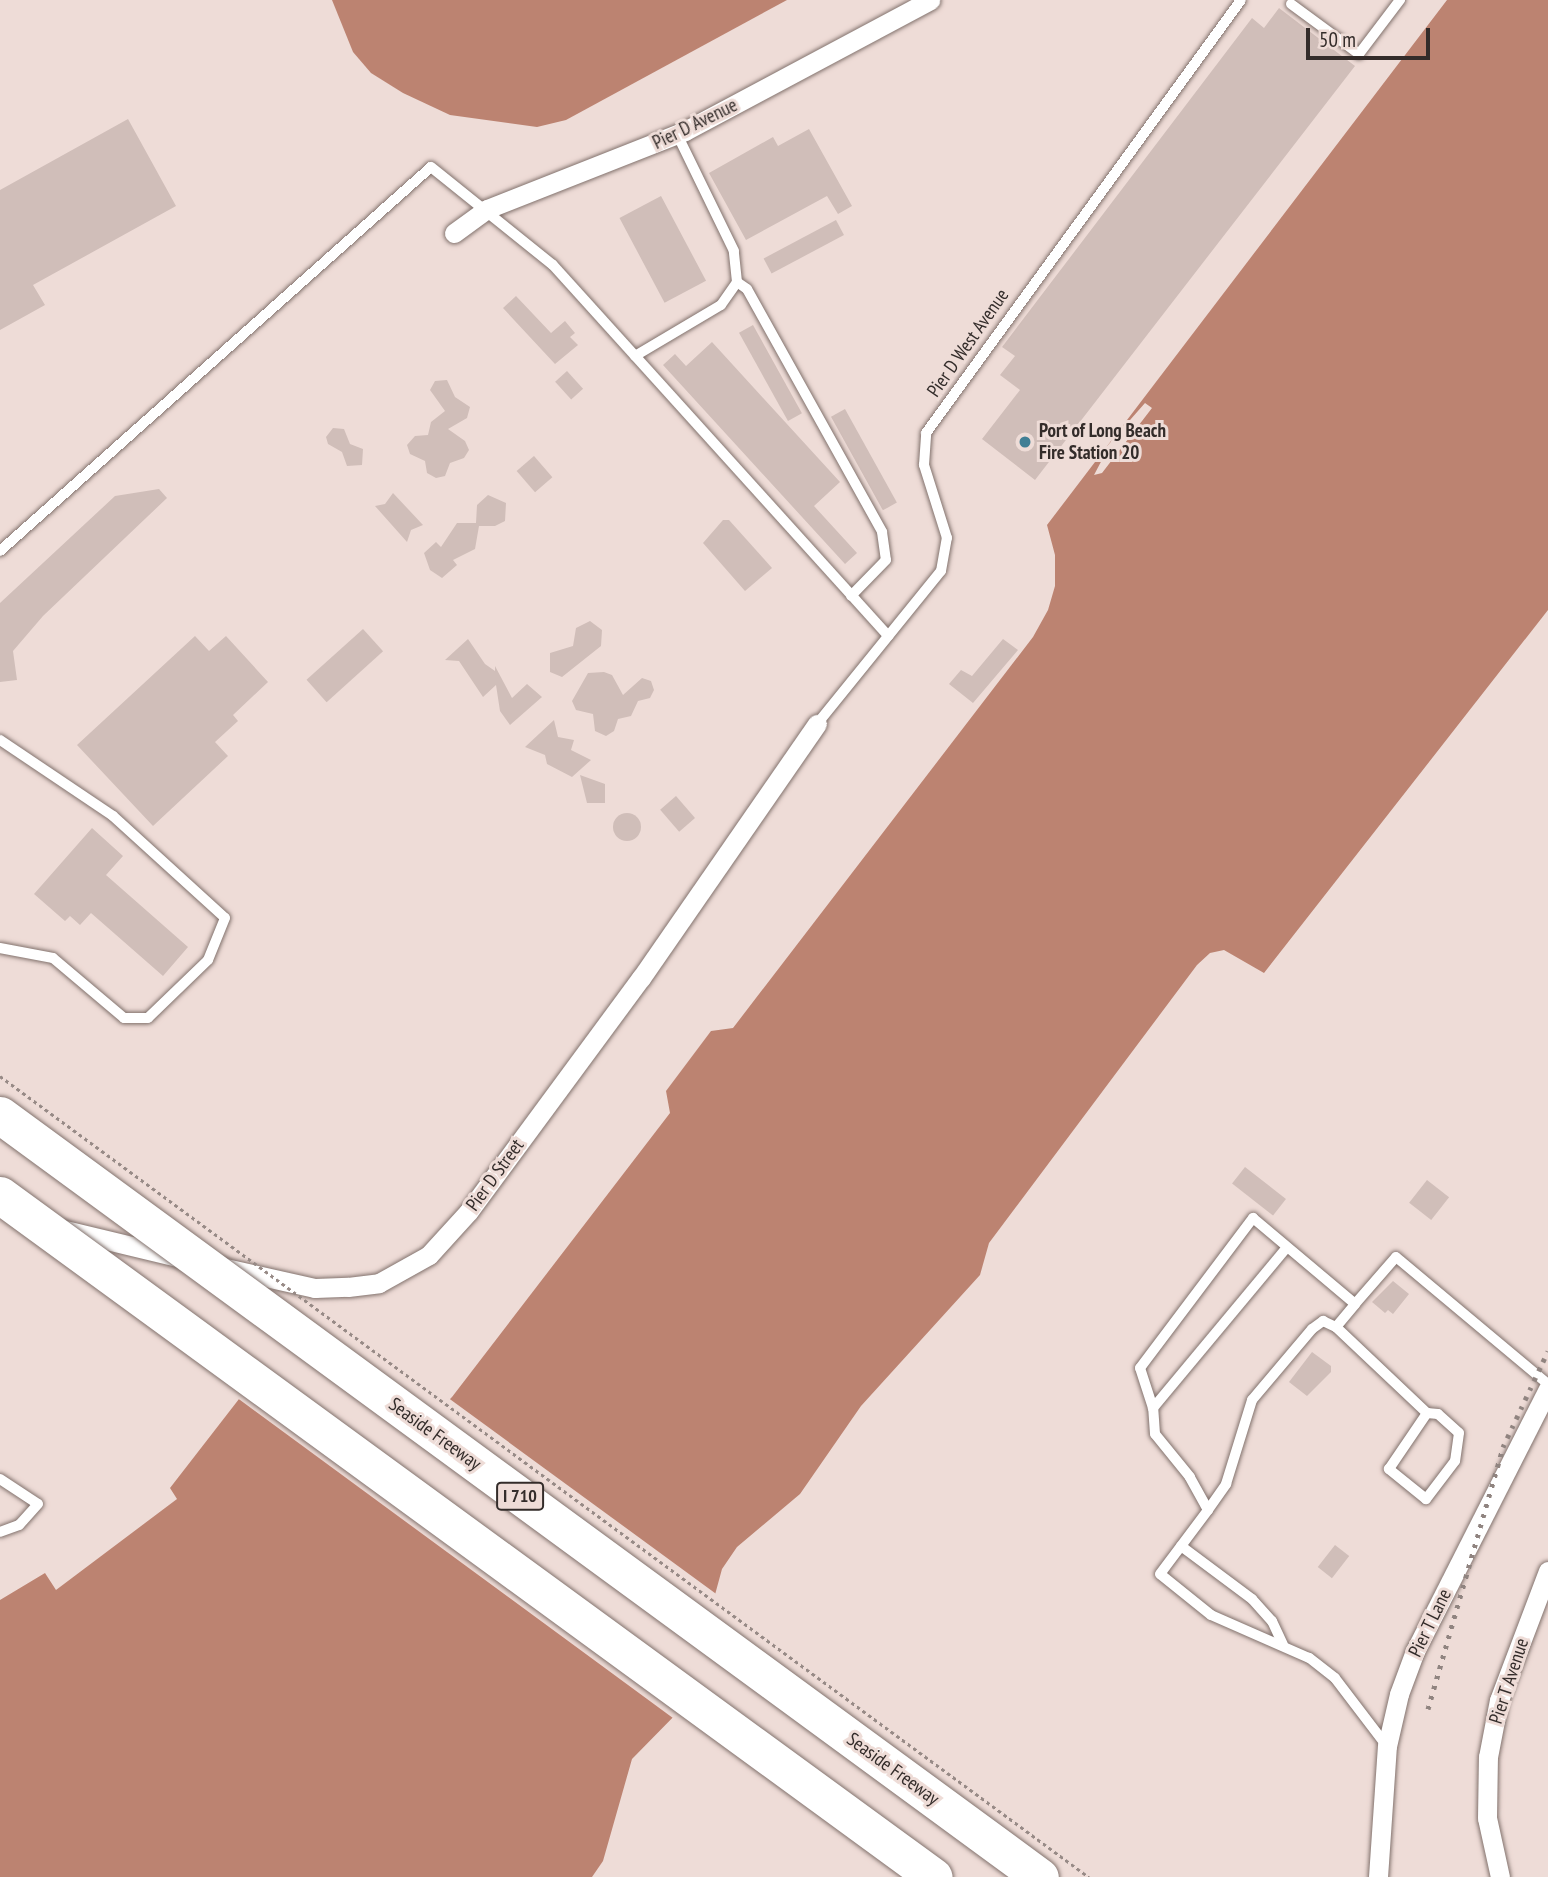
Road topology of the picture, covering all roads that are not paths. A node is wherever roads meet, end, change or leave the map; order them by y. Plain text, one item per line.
1 (930, 0) edge
2 (1241, 0) edge
3 (1400, 0) edge
4 (1291, 4) dead end
5 (677, 134) junction
6 (487, 209) junction
7 (454, 233) dead end
8 (737, 282) junction
9 (635, 356) junction
10 (0, 551) edge
11 (851, 596) junction
12 (888, 636) junction
13 (817, 724) joint
14 (0, 740) edge
15 (0, 948) edge
16 (0, 1115) edge
17 (0, 1195) edge
18 (0, 1201) edge
19 (1287, 1247) junction
20 (1355, 1304) junction
21 (1336, 1327) junction
22 (1548, 1387) edge
23 (1153, 1408) junction
24 (1427, 1413) junction
25 (0, 1479) edge
26 (1208, 1510) junction
27 (0, 1532) edge
28 (1181, 1546) junction
29 (1548, 1571) edge
30 (1283, 1646) junction
31 (1387, 1746) junction
32 (934, 1877) edge
33 (1040, 1877) edge
34 (1378, 1877) edge
35 (1500, 1877) edge

1 - 5 street, Pier D Avenue
2 - 12 lane, Pier D West Avenue
3 - 4 lane
5 - 6 street, Pier D Avenue
5 - 8 lane
6 - 7 street, Pier D Avenue
6 - 9 lane
6 - 10 lane
8 - 9 lane
8 - 11 lane
9 - 11 lane
11 - 12 lane
12 - 13 lane, Pier D West Avenue
13 - 18 street, Pier D Street
14 - 15 lane
16 - 33 highway, Seaside Freeway / I 710, bridge
17 - 32 highway, bridge
19 - 20 lane
19 - 23 lane
19 - 23 lane
20 - 21 lane
20 - 22 lane
21 - 24 lane
21 - 26 lane
22 - 31 street, Pier T Lane
23 - 26 lane
24 - 24 lane
25 - 27 lane
26 - 28 lane
28 - 30 lane
28 - 30 lane
29 - 35 street, Pier T Avenue
30 - 31 lane
31 - 34 street, Pier T Lane

